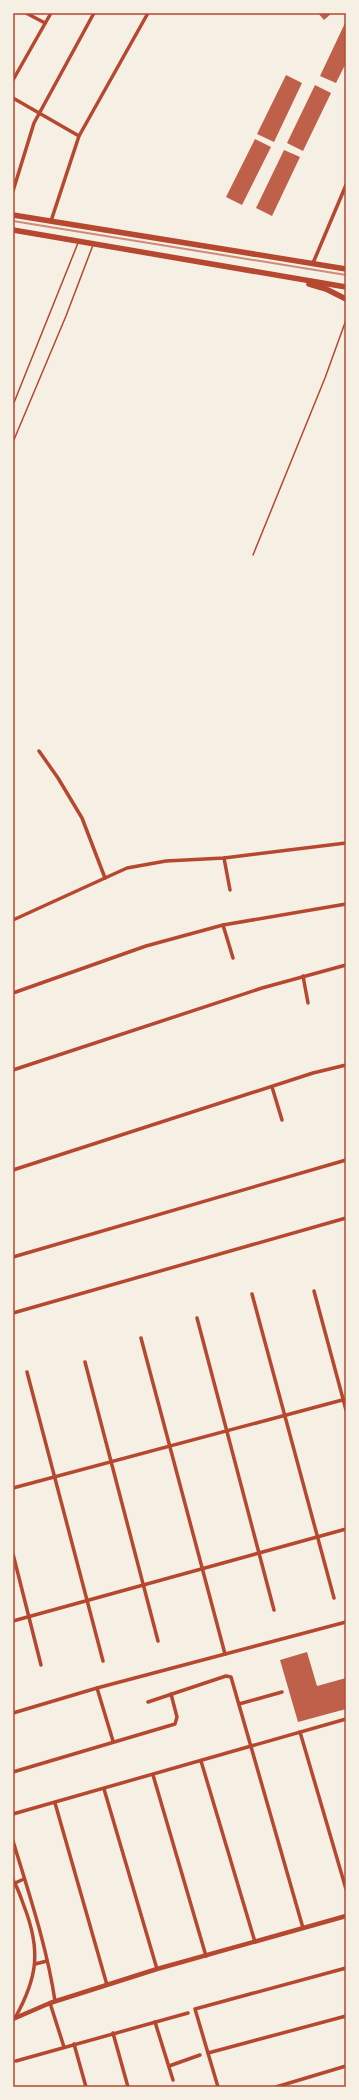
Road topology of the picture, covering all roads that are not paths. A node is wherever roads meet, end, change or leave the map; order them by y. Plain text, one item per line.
1 (26, 13) edge
2 (51, 13) edge
3 (94, 13) edge
4 (148, 13) edge
5 (45, 23) junction
6 (13, 80) edge
7 (13, 98) edge
8 (39, 114) junction
9 (79, 136) junction
10 (346, 185) edge
11 (13, 191) edge
12 (13, 215) edge
13 (51, 221) junction
14 (13, 230) edge
15 (79, 240) junction
16 (94, 243) junction
17 (313, 263) junction
18 (346, 269) edge
19 (281, 276) junction
20 (346, 287) edge
21 (346, 299) edge
22 (346, 320) edge
23 (13, 405) edge
24 (13, 442) edge
25 (253, 556) dead end
26 (39, 751) dead end
27 (346, 843) edge
28 (224, 858) junction
29 (105, 878) junction
30 (230, 890) dead end
31 (346, 904) edge
32 (13, 920) edge
33 (223, 925) junction
34 (233, 958) dead end
35 (346, 966) edge
36 (303, 976) junction
37 (13, 993) edge
38 (308, 1003) dead end
39 (346, 1065) edge
40 (13, 1070) edge
41 (272, 1087) junction
42 (282, 1120) dead end
43 (346, 1160) edge
44 (13, 1170) edge
45 (346, 1218) edge
46 (13, 1257) edge
47 (314, 1291) dead end
48 (252, 1294) dead end
49 (13, 1313) edge
50 (197, 1318) dead end
51 (141, 1338) dead end
52 (85, 1362) dead end
53 (27, 1372) dead end
54 (345, 1400) edge
55 (346, 1410) edge
56 (284, 1416) junction
57 (226, 1431) junction
58 (169, 1446) junction
59 (111, 1461) junction
60 (56, 1477) junction
61 (13, 1488) edge
62 (346, 1530) edge
63 (317, 1537) junction
64 (13, 1554) edge
65 (259, 1554) junction
66 (202, 1570) junction
67 (144, 1586) junction
68 (334, 1598) dead end
69 (87, 1602) junction
70 (274, 1610) dead end
71 (29, 1617) junction
72 (13, 1621) edge
73 (346, 1622) edge
74 (158, 1641) dead end
75 (225, 1654) junction
76 (103, 1662) dead end
77 (41, 1665) dead end
78 (97, 1688) junction
79 (282, 1692) dead end
80 (171, 1694) junction
81 (148, 1702) dead end
82 (239, 1704) junction
83 (13, 1713) edge
84 (346, 1719) edge
85 (300, 1732) junction
86 (113, 1741) junction
87 (250, 1747) junction
88 (202, 1761) junction
89 (13, 1772) edge
90 (153, 1775) junction
91 (104, 1789) junction
92 (55, 1803) junction
93 (13, 1814) edge
94 (13, 1841) edge
95 (24, 1879) junction
96 (14, 1882) edge
97 (346, 1889) edge
98 (346, 1916) edge
99 (303, 1928) junction
100 (255, 1942) junction
101 (206, 1956) junction
102 (47, 1961) junction
103 (35, 1964) junction
104 (346, 1968) edge
105 (157, 1969) junction
106 (107, 1985) junction
107 (53, 2002) junction
108 (188, 2013) dead end
109 (346, 2016) edge
110 (14, 2019) edge
111 (155, 2022) junction
112 (113, 2033) junction
113 (74, 2044) junction
114 (64, 2047) junction
115 (208, 2053) junction
116 (200, 2055) dead end
117 (16, 2061) dead end
118 (169, 2066) junction
119 (346, 2066) edge
120 (173, 2080) dead end
121 (86, 2087) edge
122 (128, 2087) edge
123 (218, 2087) edge
124 (276, 2087) edge

1 - 5 street
2 - 5 street
3 - 8 street
4 - 9 street
5 - 6 street
7 - 8 street
8 - 9 street
8 - 11 street
9 - 13 street
10 - 17 street
12 - 13 main road
13 - 17 main road
14 - 15 main road
15 - 16 main road
15 - 23 lane
16 - 19 main road
16 - 24 lane
17 - 18 main road
19 - 20 main road
19 - 21 main road
22 - 25 lane
26 - 29 street
27 - 28 street
28 - 29 street
28 - 30 street
29 - 32 street
31 - 33 street
33 - 34 street
33 - 37 street
35 - 36 street
36 - 38 street
36 - 40 street
39 - 41 street
41 - 42 street
41 - 44 street
43 - 46 street
45 - 49 street
47 - 54 street
48 - 56 street
50 - 57 street
51 - 58 street
52 - 59 street
53 - 60 street
54 - 55 street
54 - 56 street
56 - 57 street
56 - 63 street
57 - 58 street
57 - 65 street
58 - 59 street
58 - 66 street
59 - 60 street
59 - 67 street
60 - 61 street
60 - 69 street
62 - 63 street
63 - 65 street
63 - 68 street
64 - 71 street
65 - 66 street
65 - 70 street
66 - 67 street
66 - 75 street
67 - 69 street
67 - 74 street
69 - 71 street
69 - 76 street
71 - 72 street
71 - 77 street
73 - 75 street
75 - 78 street
78 - 83 street
78 - 86 street
79 - 82 street
80 - 81 street
80 - 82 street
80 - 86 street
82 - 87 street
84 - 85 street
85 - 87 street
85 - 97 street
86 - 89 street
87 - 88 street
87 - 99 street
88 - 90 street
88 - 100 street
90 - 91 street
90 - 101 street
91 - 92 street
91 - 105 street
92 - 93 street
92 - 106 street
94 - 95 street
95 - 96 street
95 - 102 street
96 - 103 street
98 - 99 street
99 - 100 street
100 - 101 street
101 - 105 street
102 - 103 street
102 - 107 street
103 - 110 street
104 - 115 street
105 - 106 street
106 - 107 street
107 - 110 street
107 - 114 street
108 - 111 street
109 - 115 street
111 - 112 street
111 - 118 street
112 - 113 street
112 - 122 street
113 - 114 street
113 - 121 street
114 - 117 street
115 - 123 street
116 - 118 street
118 - 120 street
119 - 124 street

